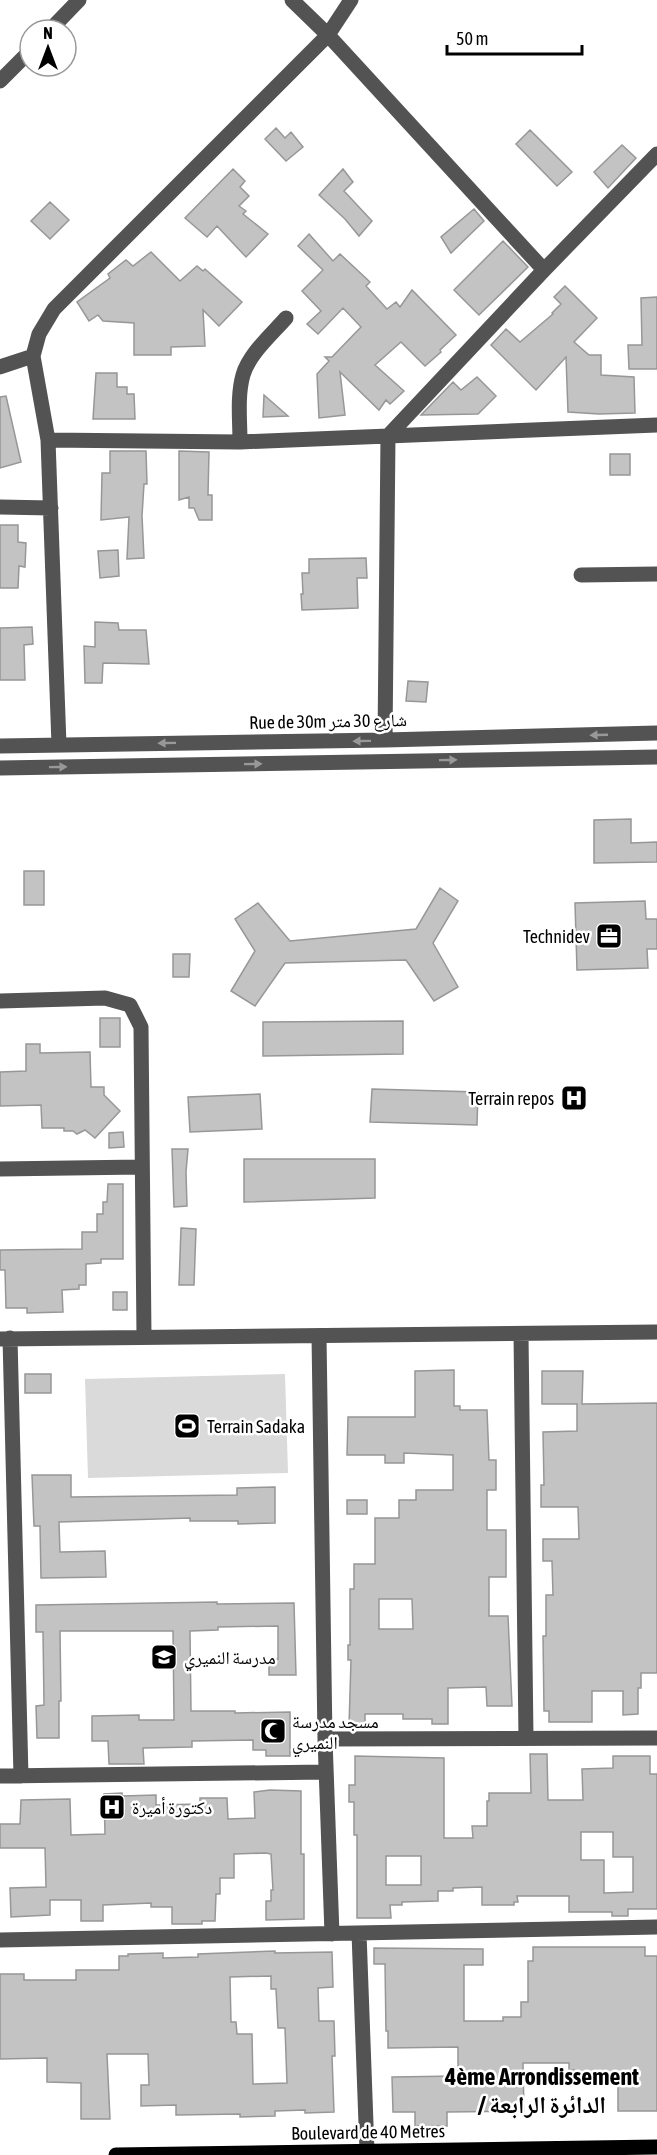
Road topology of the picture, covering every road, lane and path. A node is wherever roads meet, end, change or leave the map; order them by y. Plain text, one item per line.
1 (79, 0) edge
2 (292, 0) edge
3 (351, 0) edge
4 (62, 18) edge
5 (328, 35) junction
6 (18, 63) edge
7 (1, 80) edge
8 (657, 154) edge
9 (544, 270) junction
10 (286, 318) dead end
11 (33, 356) junction
12 (0, 367) edge
13 (657, 425) edge
14 (388, 436) junction
15 (48, 440) junction
16 (240, 442) junction
17 (0, 507) edge
18 (51, 508) junction
19 (657, 574) edge
20 (581, 575) dead end
21 (657, 733) edge
22 (385, 740) junction
23 (59, 745) junction
24 (0, 746) edge
25 (657, 757) edge
26 (0, 768) edge
27 (0, 1000) edge
28 (141, 1167) junction
29 (0, 1169) edge
30 (657, 1332) edge
31 (521, 1334) junction
32 (319, 1336) junction
33 (144, 1337) junction
34 (5, 1339) edge
35 (526, 1738) junction
36 (657, 1738) edge
37 (325, 1739) junction
38 (326, 1772) junction
39 (0, 1776) edge
40 (21, 1776) junction
41 (657, 1927) edge
42 (359, 1933) junction
43 (332, 1934) junction
44 (0, 1940) edge
45 (657, 2147) edge
46 (367, 2151) junction
47 (456, 2152) edge
48 (427, 2153) edge
49 (116, 2155) edge
50 (136, 2155) edge

1 - 4 street
2 - 5 street
3 - 5 street
5 - 9 street
5 - 11 street
6 - 7 street
8 - 9 street
9 - 14 street
10 - 16 street
11 - 12 street
11 - 15 street
13 - 14 street
14 - 16 street
14 - 22 street
15 - 16 street
15 - 18 street
17 - 18 street
18 - 23 street
19 - 20 street
21 -> 22 street, Rue de 30m شارع 30 متر
22 -> 23 street, Rue de 30m شارع 30 متر
23 - 24 street, Rue de 30m شارع 30 متر
26 -> 25 street
27 - 28 street
28 - 29 street
28 - 33 street
30 - 31 street
31 - 32 street
31 - 35 street
32 - 33 street
32 - 37 street
33 - 34 street
34 - 40 street
35 - 36 street
35 - 37 street
37 - 38 street
38 - 40 street
38 - 43 street
39 - 40 street
41 - 42 street
42 - 43 street
42 - 46 street
43 - 44 street
45 - 47 main road, Boulevard de 40 Metres
46 - 48 main road, Boulevard de 40 Metres
46 - 50 main road, Boulevard de 40 Metres
47 - 48 main road, Boulevard de 40 Metres
49 - 50 main road, Boulevard de 40 Metres

